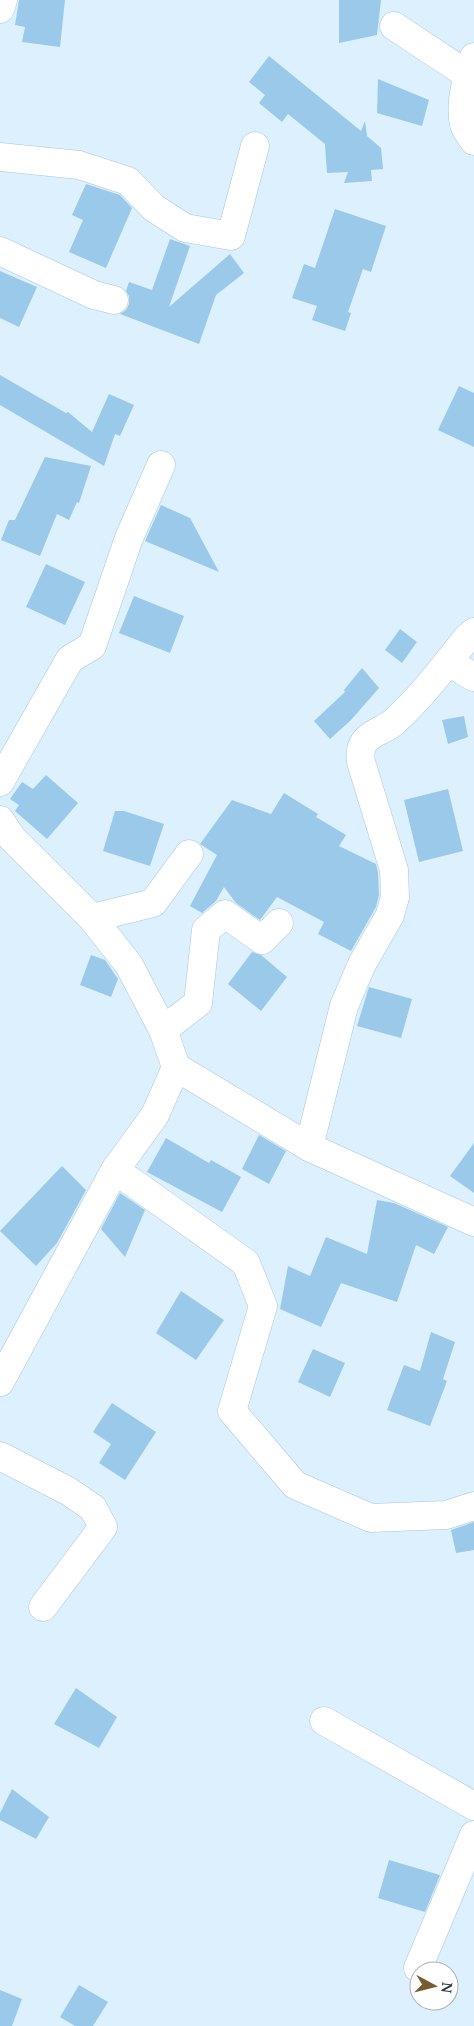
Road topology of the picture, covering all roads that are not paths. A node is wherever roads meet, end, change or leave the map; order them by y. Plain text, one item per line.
1 (3, 0) edge
2 (0, 9) edge
3 (394, 26) dead end
4 (471, 66) edge
5 (474, 141) edge
6 (255, 146) dead end
7 (0, 157) edge
8 (0, 251) edge
9 (114, 300) dead end
10 (161, 465) dead end
11 (474, 632) edge
12 (448, 662) junction
13 (474, 677) edge
14 (0, 782) edge
15 (4, 835) edge
16 (189, 854) dead end
17 (92, 918) junction
18 (279, 923) dead end
19 (163, 1030) junction
20 (176, 1067) junction
21 (309, 1147) junction
22 (115, 1170) junction
23 (474, 1221) edge
24 (0, 1382) edge
25 (0, 1456) edge
26 (474, 1506) edge
27 (43, 1607) dead end
28 (324, 1721) dead end
29 (474, 1806) edge
30 (474, 1835) edge
31 (421, 1961) edge

1 - 2 street
3 - 4 street
4 - 5 street
6 - 7 street
8 - 9 street
10 - 14 street
11 - 12 street
12 - 13 street
12 - 21 street
15 - 17 street
16 - 17 street
17 - 19 street
18 - 19 street
19 - 20 street
20 - 21 street
20 - 22 street
21 - 23 street
22 - 24 street
22 - 26 street
25 - 27 street
28 - 29 street
30 - 31 street

